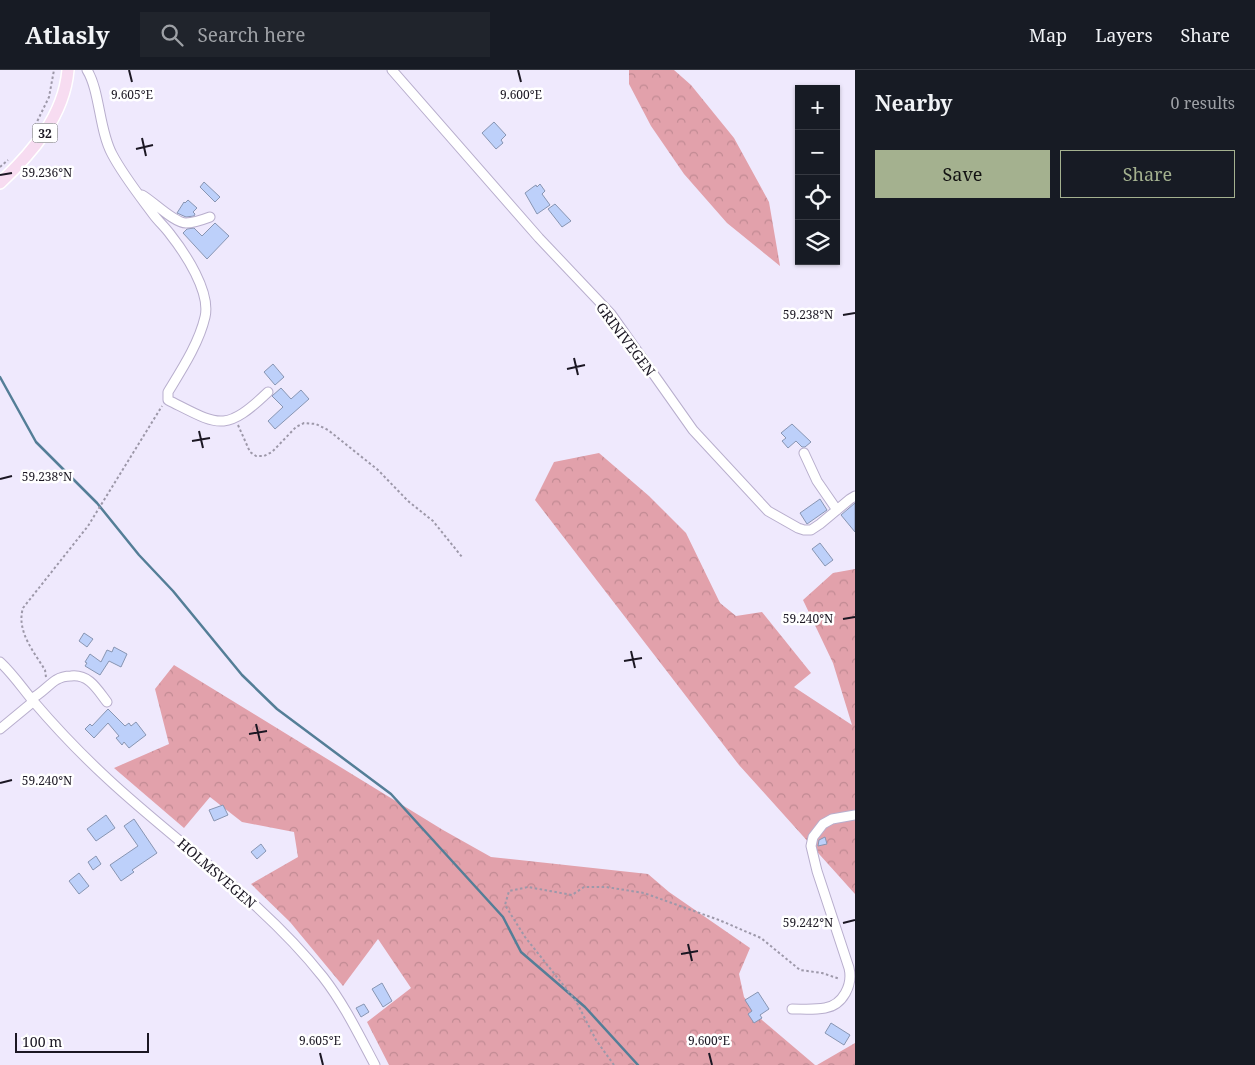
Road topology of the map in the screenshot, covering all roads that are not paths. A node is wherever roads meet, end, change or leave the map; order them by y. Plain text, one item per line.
1 (68, 70) edge
2 (87, 70) edge
3 (392, 70) edge
4 (0, 183) edge
5 (139, 194) junction
6 (210, 218) dead end
7 (268, 392) dead end
8 (804, 453) dead end
9 (855, 496) edge
10 (837, 510) junction
11 (0, 662) edge
12 (32, 700) junction
13 (107, 702) dead end
14 (0, 729) edge
15 (855, 815) edge
16 (792, 1009) dead end
17 (375, 1065) edge

1 - 4 main road, 32
2 - 5 street
3 - 10 street, GRINIVEGEN
5 - 6 street
5 - 7 street
8 - 10 street
9 - 10 street, GRINIVEGEN
11 - 12 street, HOLMSVEGEN
12 - 13 street
12 - 14 street
12 - 17 street, HOLMSVEGEN
15 - 16 street

